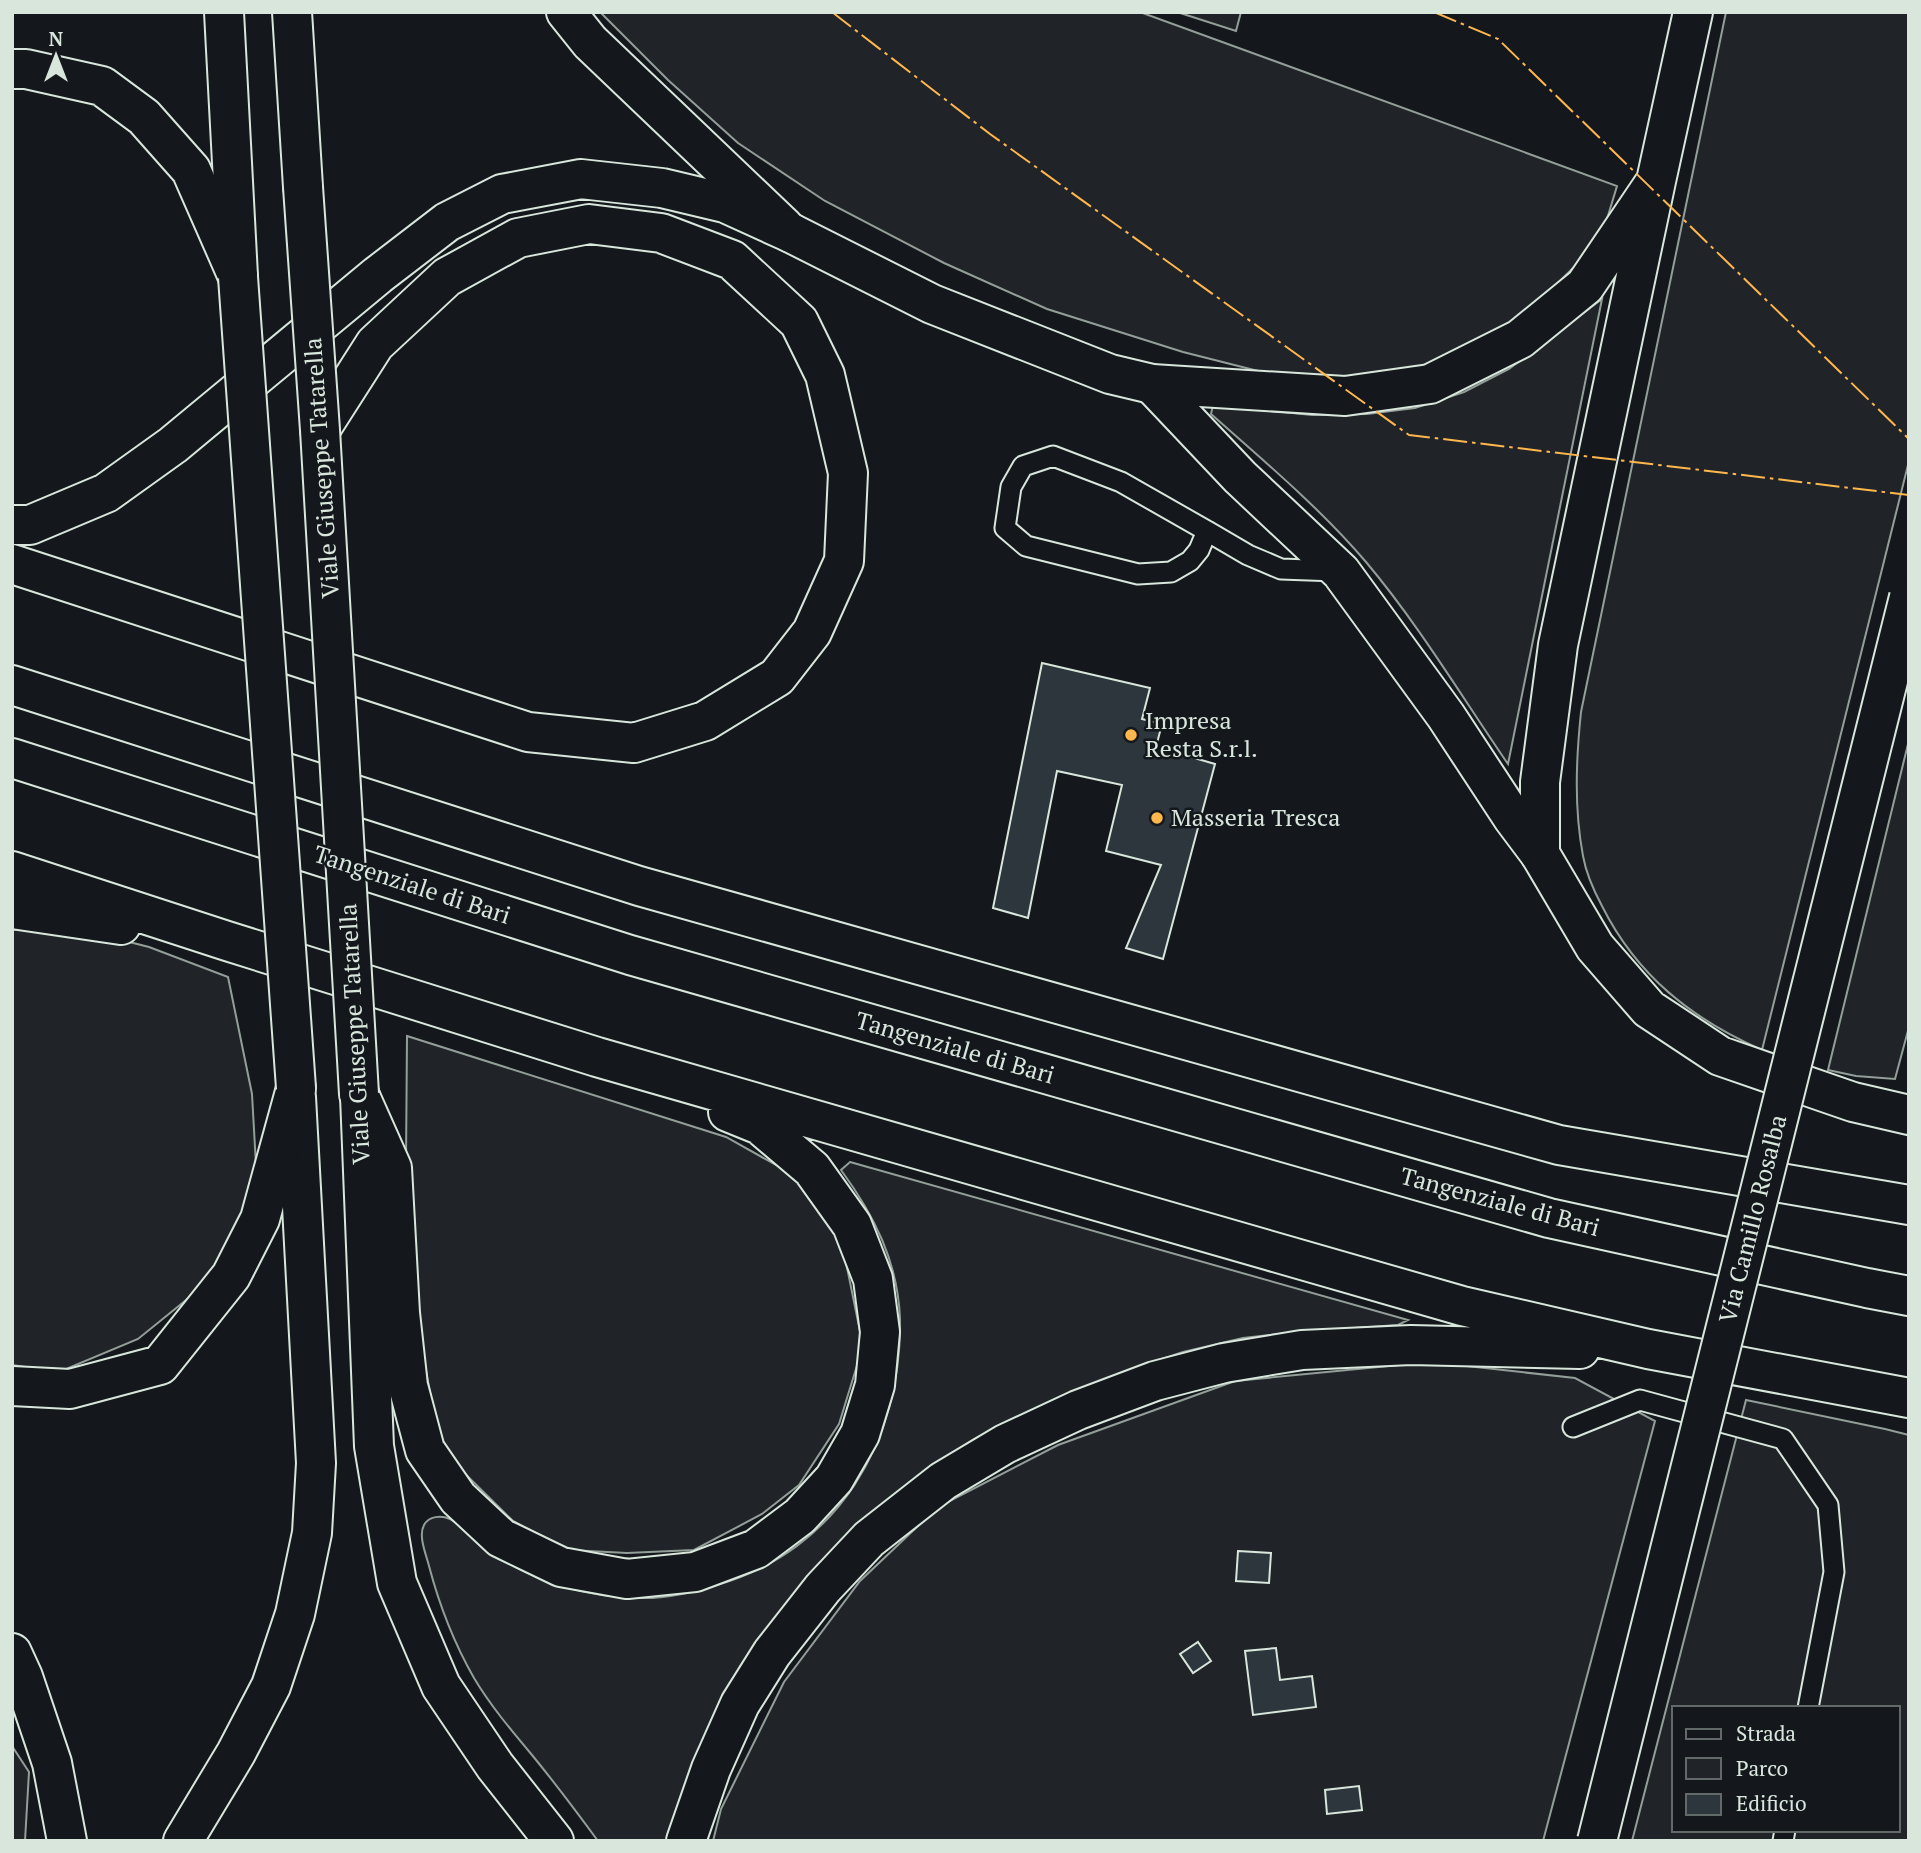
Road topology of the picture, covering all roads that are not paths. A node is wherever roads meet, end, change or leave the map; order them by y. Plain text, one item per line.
1 (224, 12) edge
2 (292, 12) edge
3 (566, 12) edge
4 (1693, 12) edge
5 (12, 69) edge
6 (1656, 181) junction
7 (791, 233) junction
8 (238, 277) junction
9 (1152, 384) junction
10 (320, 430) junction
11 (12, 525) edge
12 (1207, 531) junction
13 (12, 564) edge
14 (1341, 572) junction
15 (1909, 597) edge
16 (12, 685) edge
17 (12, 758) edge
18 (1540, 853) junction
19 (12, 871) edge
20 (12, 909) edge
21 (227, 941) junction
22 (597, 1057) junction
23 (296, 1088) junction
24 (359, 1094) junction
25 (1907, 1113) edge
26 (1909, 1205) edge
27 (1909, 1296) edge
28 (1648, 1349) junction
29 (12, 1386) edge
30 (1909, 1398) edge
31 (1573, 1427) dead end
32 (12, 1653) edge
33 (1808, 1706) edge
34 (66, 1841) edge
35 (183, 1841) edge
36 (554, 1841) edge
37 (685, 1841) edge
38 (1598, 1841) edge

1 - 8 main road
2 - 10 main road, Viale Giuseppe Tatarella, bridge
3 - 7 main road
4 - 6 main road
5 - 8 main road
6 - 9 main road
6 - 18 main road
7 - 9 main road
7 - 11 main road
8 - 23 main road, bridge
9 - 14 main road
10 - 13 main road
10 - 24 main road, Viale Giuseppe Tatarella, bridge
12 - 12 lane
12 - 14 lane
14 - 18 main road
15 - 38 main road, Via Camillo Rosalba, bridge
16 - 26 main road
17 - 27 main road, Tangenziale di Bari
18 - 25 main road
19 - 21 main road
20 - 21 main road
21 - 22 main road
22 - 24 main road
22 - 28 main road
23 - 29 main road
23 - 35 main road
24 - 36 main road, Viale Giuseppe Tatarella
28 - 30 main road
28 - 37 main road
31 - 33 lane
32 - 34 main road

